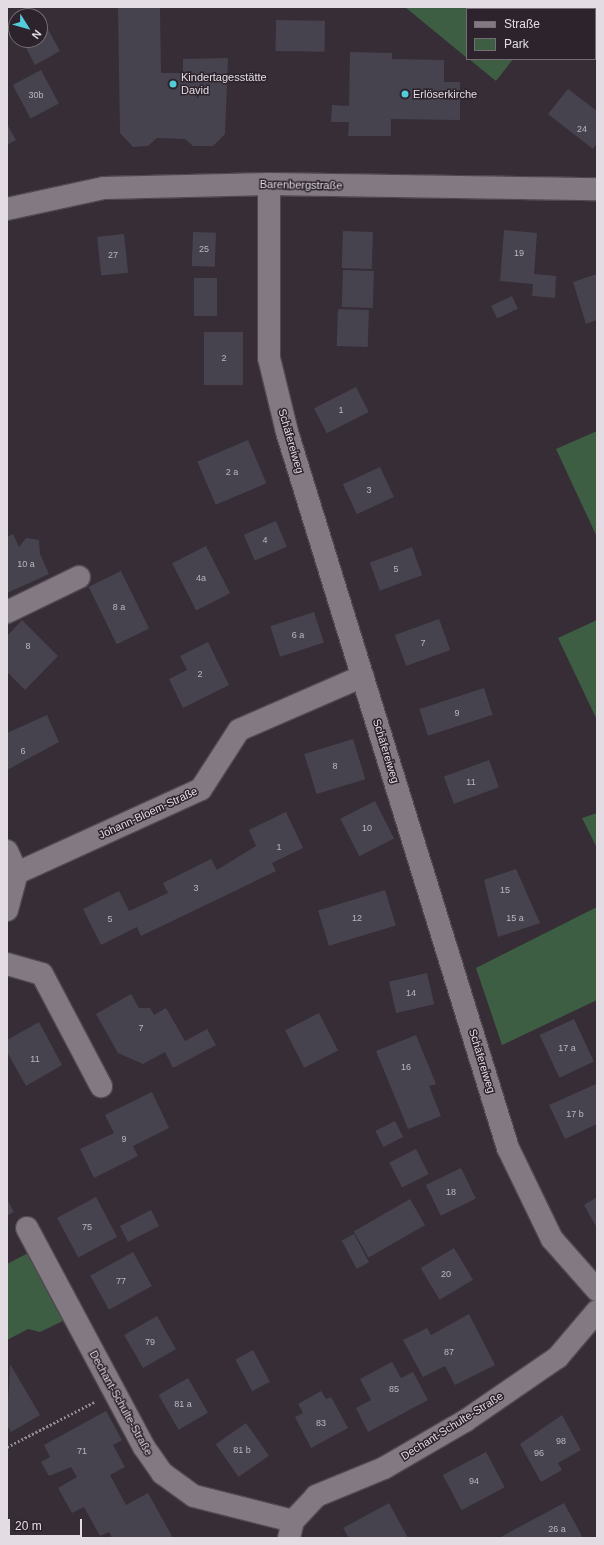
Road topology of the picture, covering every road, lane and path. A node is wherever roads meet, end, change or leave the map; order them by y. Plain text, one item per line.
1 (269, 184) junction
2 (597, 189) edge
3 (7, 209) edge
4 (79, 577) dead end
5 (7, 612) edge
6 (363, 676) junction
7 (7, 850) edge
8 (17, 873) junction
9 (7, 910) edge
10 (7, 964) edge
11 (101, 1086) dead end
12 (27, 1228) dead end
13 (597, 1290) edge
14 (597, 1311) edge
15 (114, 1392) junction
16 (7, 1447) edge
17 (291, 1530) edge

1 - 2 street, Barenbergstraße
1 - 3 street, Barenbergstraße
1 - 6 street, Schäfereiweg
4 - 5 street
6 - 8 street, Johann-Bloem-Straße
6 - 13 street, Schäfereiweg
7 - 8 street
8 - 9 street
10 - 11 street
12 - 15 street, Dechant-Schulte-Straße
14 - 17 street, Dechant-Schulte-Straße
15 - 16 path
15 - 17 street, Dechant-Schulte-Straße

